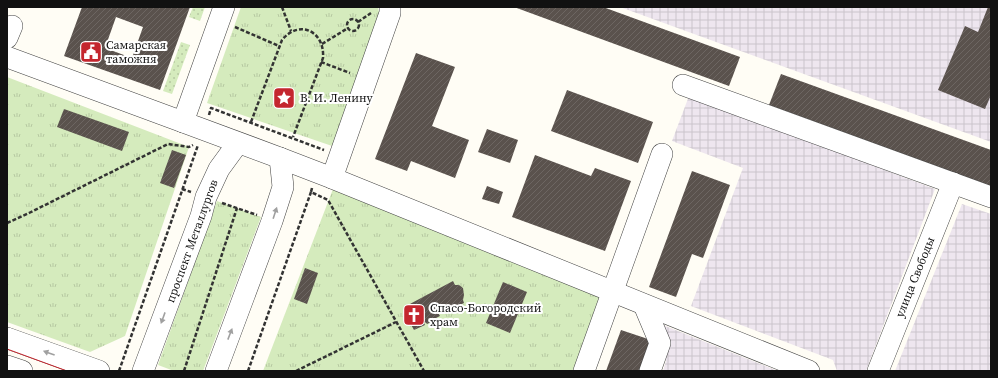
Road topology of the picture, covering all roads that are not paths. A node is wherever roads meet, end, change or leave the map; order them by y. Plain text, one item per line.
1 (390, 7) edge
2 (222, 14) edge
3 (7, 57) edge
4 (683, 85) dead end
5 (182, 122) junction
6 (238, 143) junction
7 (662, 154) dead end
8 (280, 158) junction
9 (320, 181) junction
10 (953, 183) junction
11 (991, 197) edge
12 (613, 292) junction
13 (644, 305) junction
14 (7, 338) edge
15 (7, 366) edge
16 (22, 371) edge
17 (99, 371) edge
18 (143, 371) edge
19 (216, 371) edge
20 (584, 371) edge
21 (650, 371) edge
22 (809, 371) edge
23 (878, 371) edge

1 - 9 street
2 - 5 street
3 - 5 street
4 - 10 street
5 - 6 street
6 - 8 street
6 -> 18 street, проспект Металлургов
7 - 12 street
8 - 9 street
19 -> 8 street
9 - 12 street
10 - 11 street
10 - 23 street, улица Свободы
12 - 13 street
12 - 20 street
13 - 21 street
13 - 22 street
17 -> 14 street
15 - 16 street

